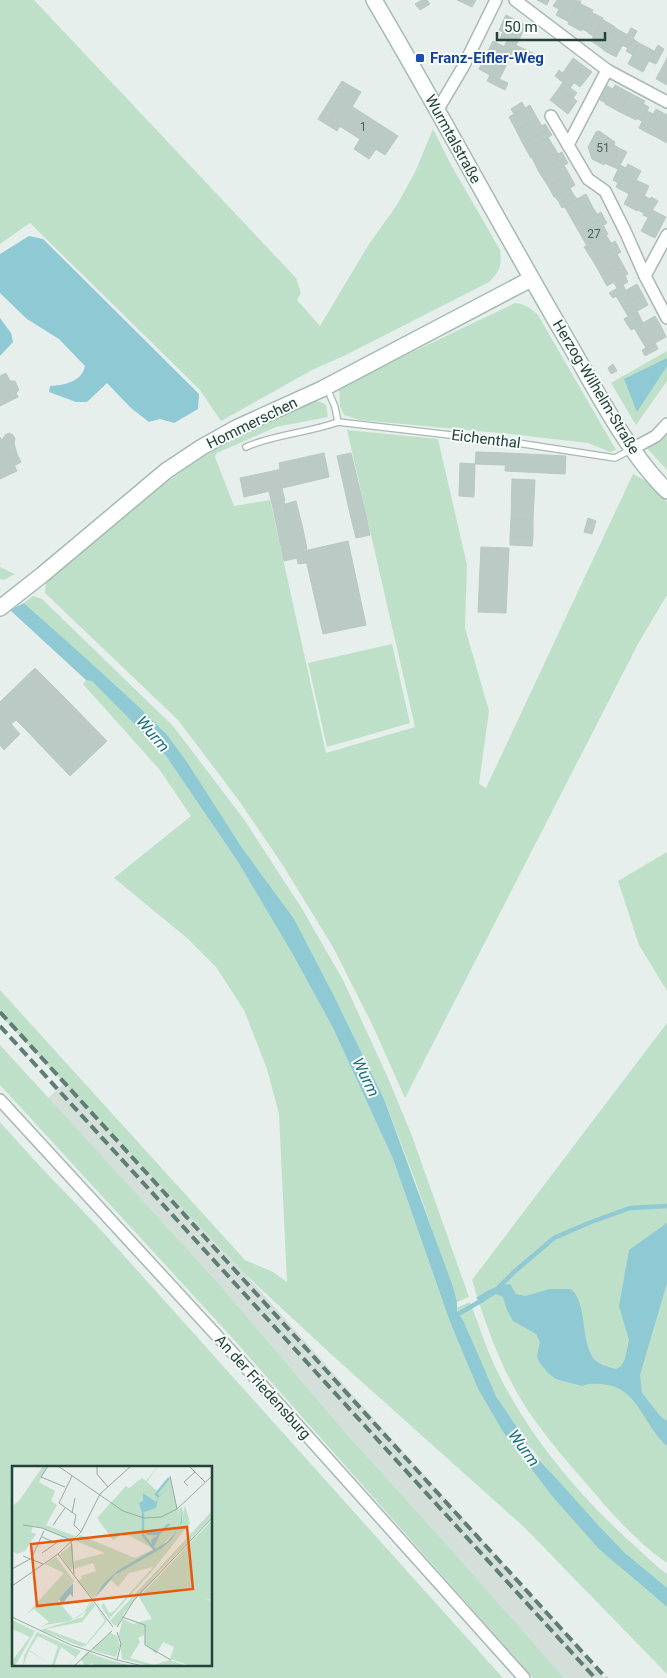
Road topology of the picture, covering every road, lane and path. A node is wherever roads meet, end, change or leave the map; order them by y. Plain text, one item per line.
1 (374, 0) edge
2 (496, 0) edge
3 (515, 0) edge
4 (607, 70) junction
5 (667, 102) edge
6 (437, 111) junction
7 (551, 116) dead end
8 (568, 145) junction
9 (667, 235) edge
10 (645, 276) junction
11 (531, 279) junction
12 (667, 318) edge
13 (326, 386) junction
14 (338, 422) junction
15 (667, 424) edge
16 (246, 447) dead end
17 (632, 449) junction
18 (667, 491) edge
19 (0, 608) edge
20 (0, 1100) edge
21 (524, 1678) edge

1 - 6 main road, Wurmtalstraße
2 - 6 street
3 - 4 street
4 - 5 street
4 - 8 street
6 - 11 main road, Wurmtalstraße
7 - 8 street
8 - 10 street
9 - 10 street
10 - 12 street
11 - 13 main road, Hommerschen
11 - 17 main road, Herzog-Wilhelm-Straße
13 - 14 lane
13 - 19 main road, Hommerschen
14 - 16 lane, Eichenthal
14 - 17 lane, Eichenthal
15 - 17 street
17 - 18 main road, Herzog-Wilhelm-Straße
20 - 21 street, An der Friedensburg

